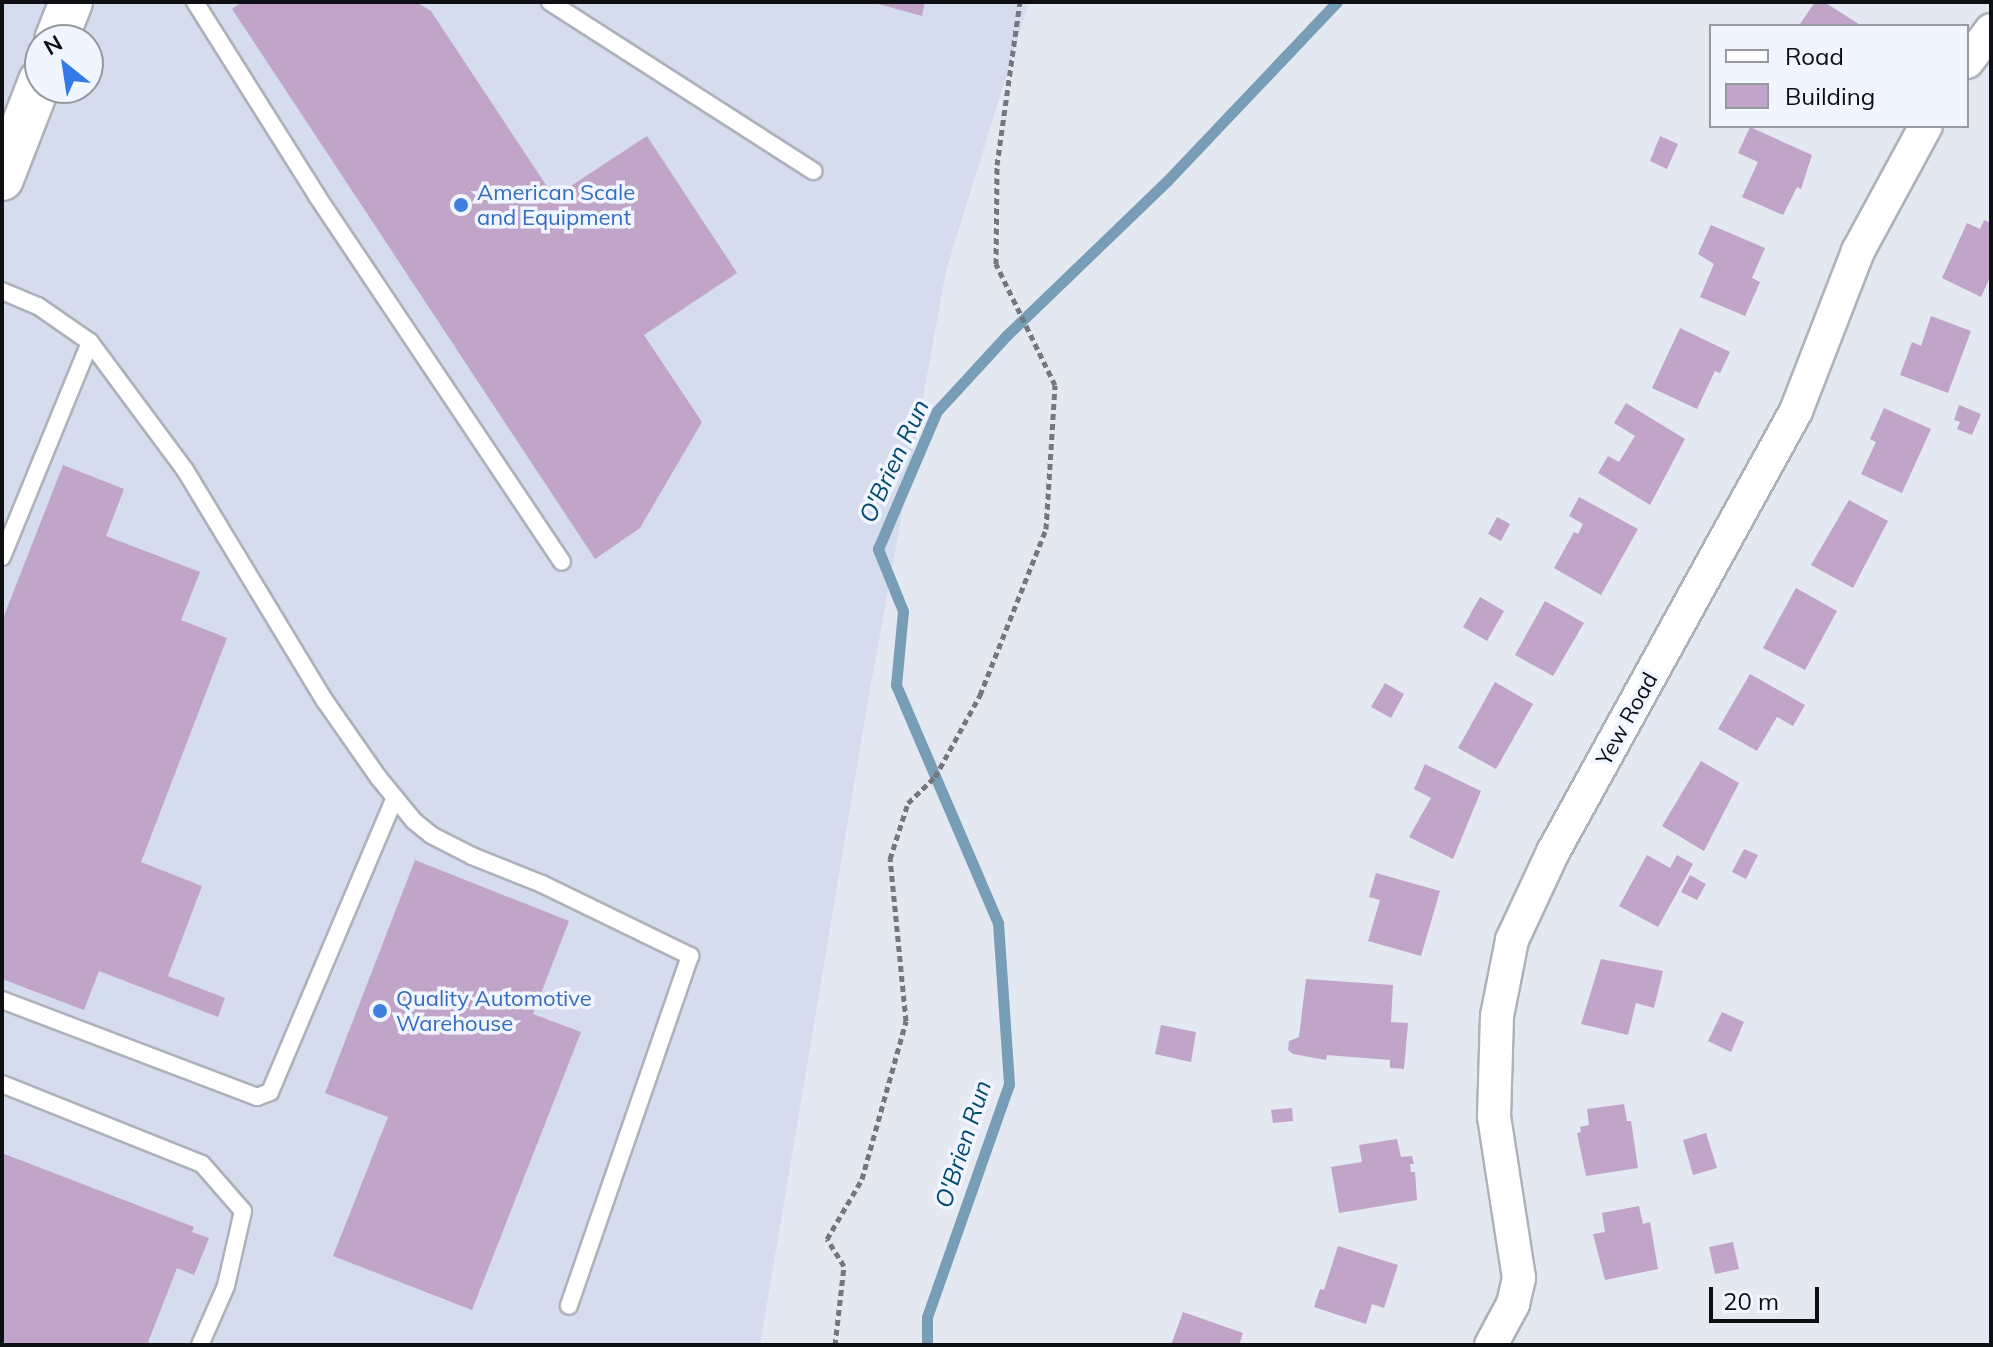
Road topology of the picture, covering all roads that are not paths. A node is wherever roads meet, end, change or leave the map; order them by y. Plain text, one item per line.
1 (71, 2) edge
2 (195, 2) edge
3 (550, 2) edge
4 (62, 24) edge
5 (1991, 30) edge
6 (1969, 59) edge
7 (31, 104) edge
8 (1925, 128) edge
9 (813, 171) dead end
10 (3, 175) edge
11 (2, 291) edge
12 (90, 342) junction
13 (2, 557) edge
14 (562, 562) dead end
15 (395, 798) junction
16 (2, 1000) edge
17 (2, 1084) edge
18 (569, 1306) dead end
19 (200, 1345) edge
20 (1491, 1345) edge

1 - 4 street
2 - 14 lane
3 - 9 lane
5 - 6 street
7 - 10 street
8 - 20 street, Yew Road
11 - 12 lane
12 - 13 lane
12 - 15 lane
15 - 16 lane
15 - 18 lane
17 - 19 lane

